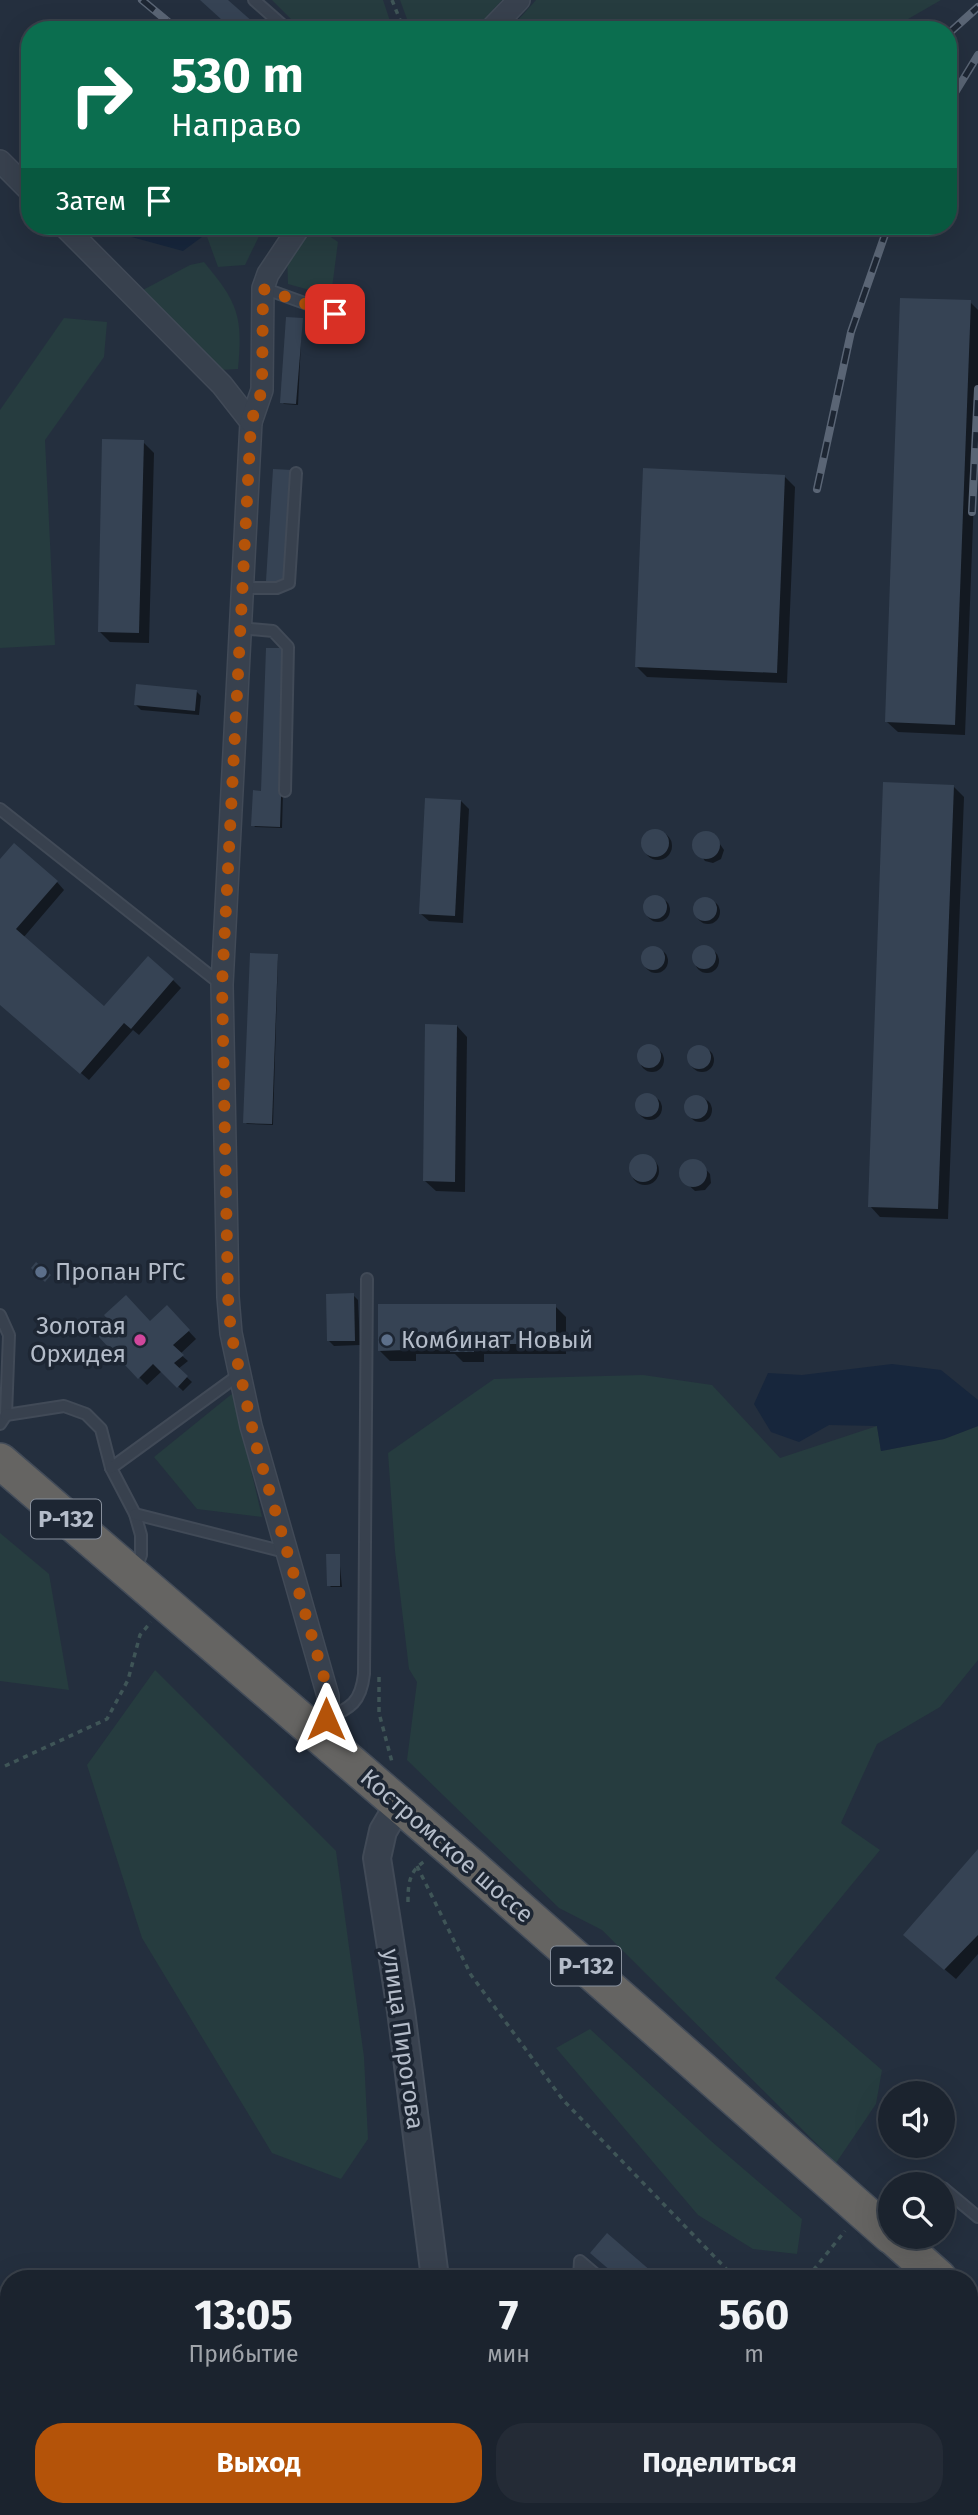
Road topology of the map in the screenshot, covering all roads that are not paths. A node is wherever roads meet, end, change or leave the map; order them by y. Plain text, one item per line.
1 (254, 0) edge
2 (519, 0) edge
3 (278, 21) edge
4 (499, 21) edge
5 (0, 161) edge
6 (21, 182) edge
7 (73, 235) edge
8 (294, 235) edge
9 (263, 289) junction
10 (335, 314) dead end
11 (251, 422) junction
12 (296, 473) dead end
13 (241, 587) junction
14 (239, 628) junction
15 (285, 791) dead end
16 (0, 809) edge
17 (222, 985) junction
18 (367, 1279) dead end
19 (0, 1315) edge
20 (240, 1374) junction
21 (3, 1420) edge
22 (0, 1461) edge
23 (111, 1468) junction
24 (135, 1514) junction
25 (285, 1552) junction
26 (133, 1577) junction
27 (323, 1727) junction
28 (399, 1804) junction
29 (955, 2198) edge
30 (978, 2217) edge
31 (878, 2225) edge
32 (906, 2249) edge
33 (434, 2270) edge
34 (579, 2270) edge
35 (591, 2270) edge
36 (930, 2270) edge

1 - 3 lane
2 - 4 street
5 - 6 street
7 - 11 street
8 - 9 street
9 - 10 lane
9 - 11 street
11 - 13 street
12 - 13 lane
13 - 14 street
14 - 15 lane
14 - 17 street
16 - 17 lane
17 - 20 street
18 - 27 lane
19 - 21 lane
20 - 23 lane
20 - 25 street
21 - 23 lane
22 - 26 highway, Костромское шоссе / Р-132
23 - 24 lane
24 - 25 lane
24 - 26 lane
25 - 27 street
26 - 27 highway, Костромское шоссе / Р-132
27 - 28 highway, Костромское шоссе / Р-132
28 - 31 highway, Костромское шоссе / Р-132
28 - 33 street, улица Пирогова
29 - 30 lane
32 - 36 highway, Костромское шоссе / Р-132
34 - 35 lane

